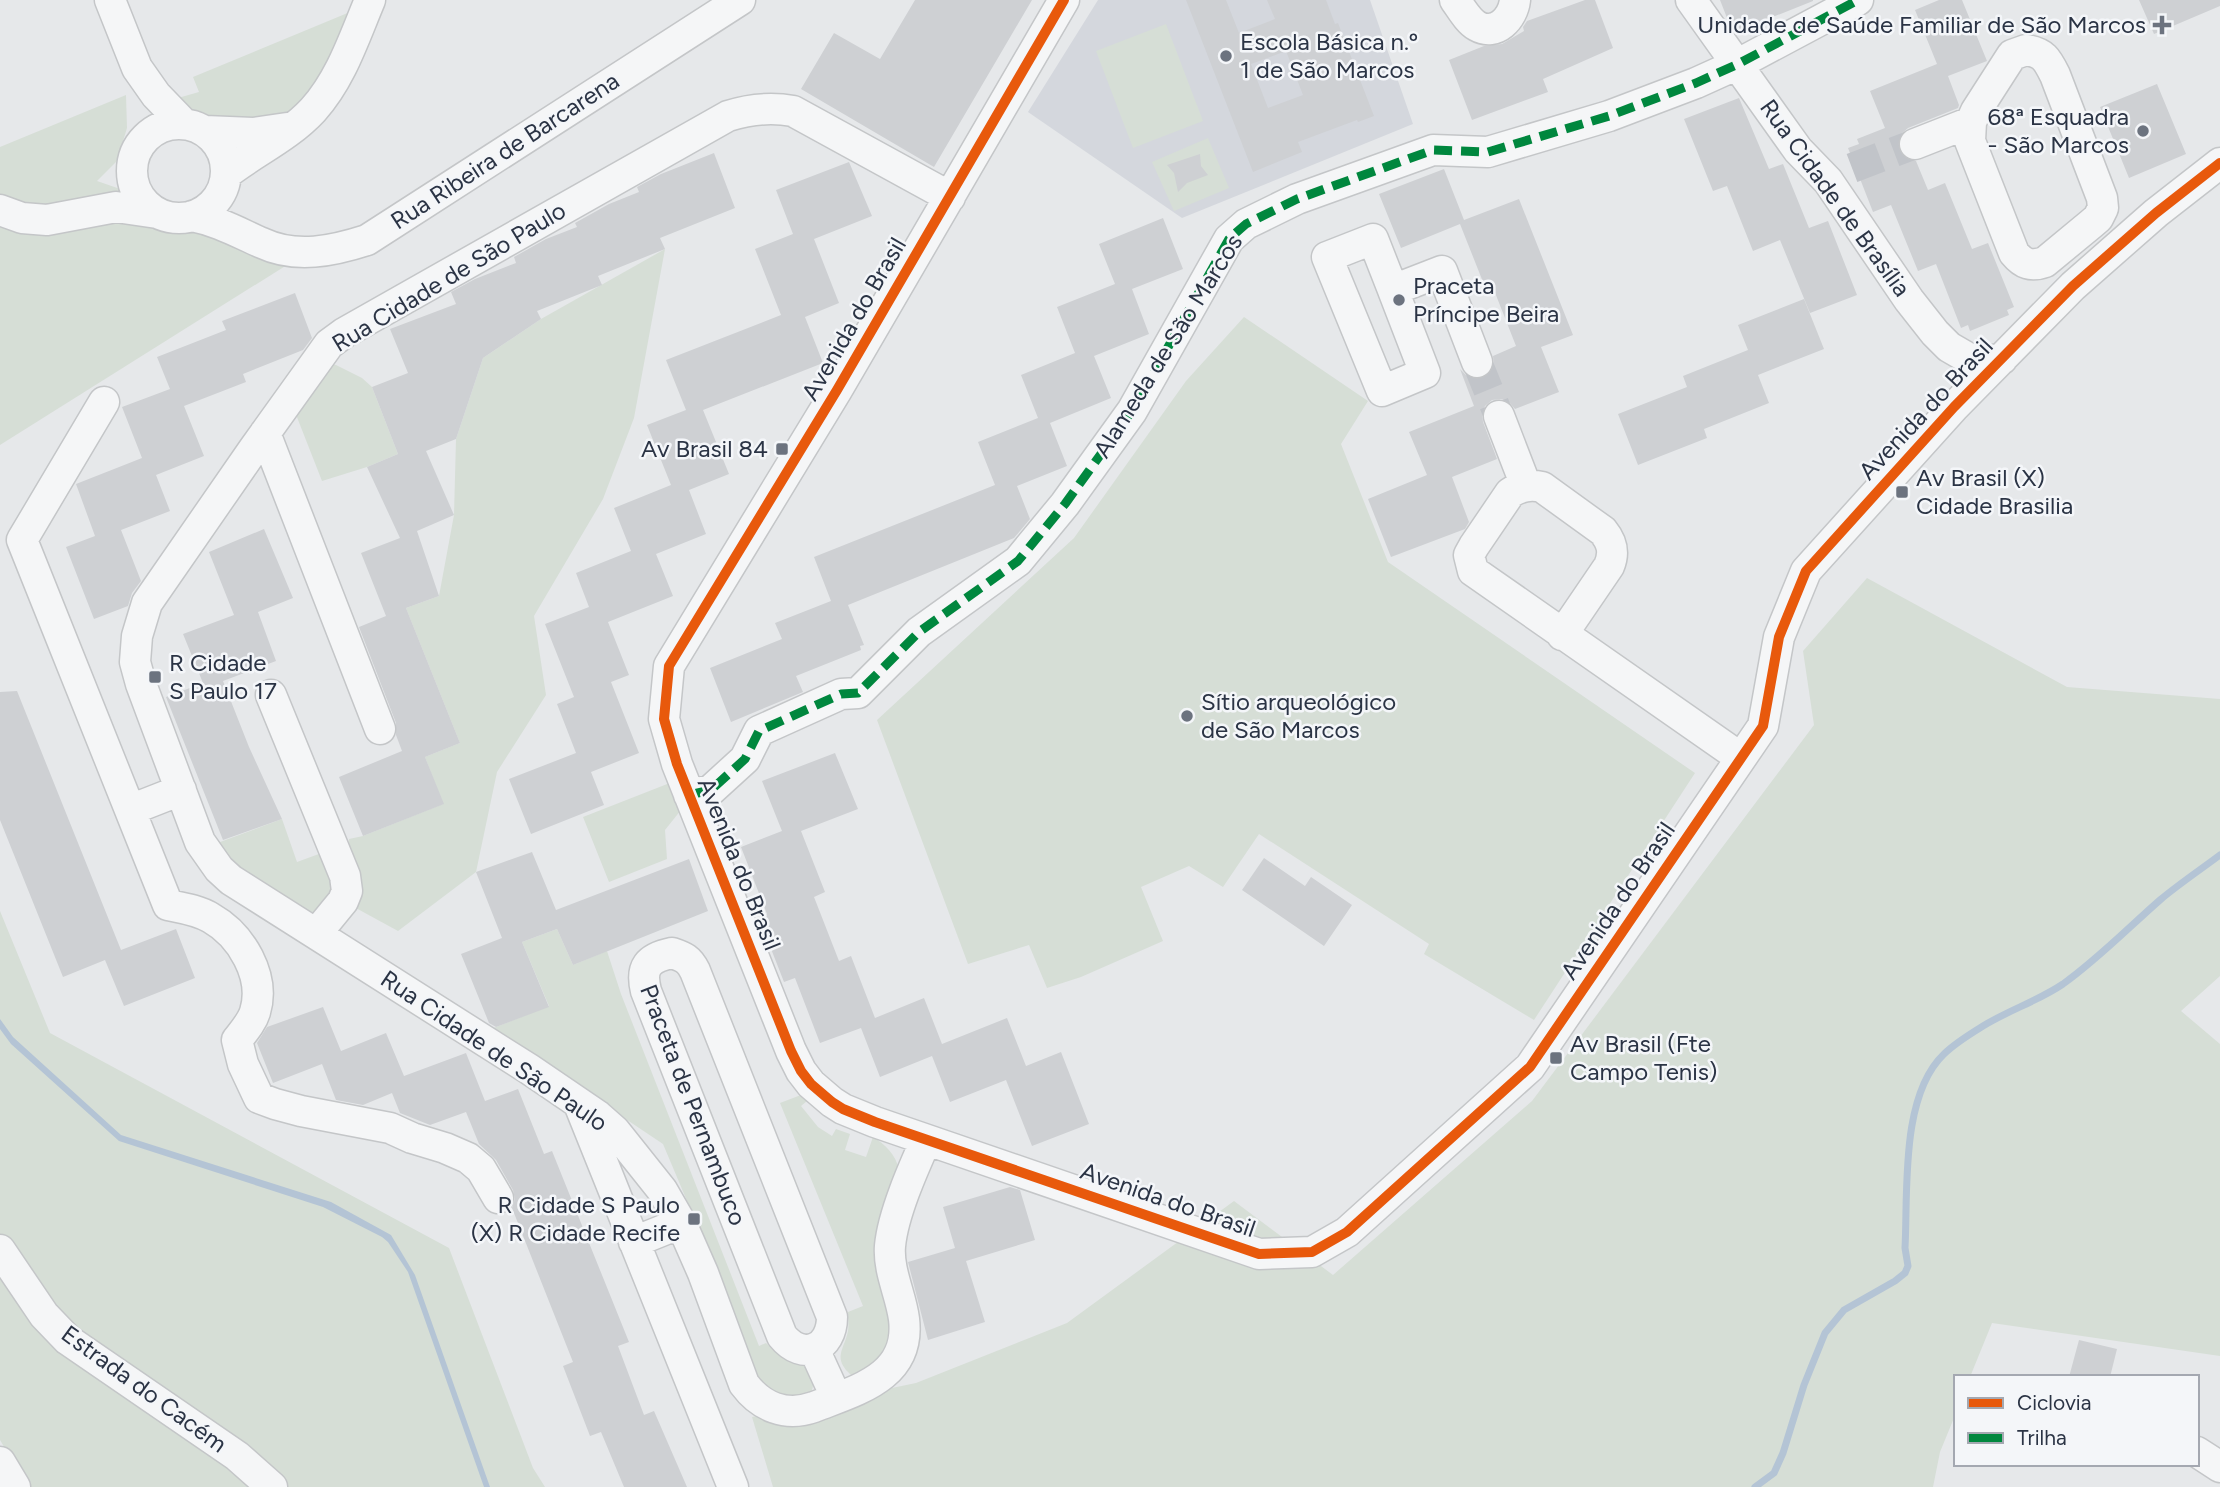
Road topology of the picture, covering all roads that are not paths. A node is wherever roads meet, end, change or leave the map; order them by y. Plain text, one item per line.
1 (110, 0) edge
2 (370, 0) edge
3 (740, 0) edge
4 (1064, 0) edge
5 (1455, 0) edge
6 (1514, 0) edge
7 (1691, 0) edge
8 (1858, 0) edge
9 (1738, 64) junction
10 (137, 68) junction
11 (1971, 122) junction
12 (294, 126) junction
13 (194, 127) junction
14 (1915, 144) tunnel mouth
15 (136, 152) junction
16 (2220, 163) edge
17 (225, 179) junction
18 (950, 197) junction
19 (0, 210) edge
20 (157, 213) junction
21 (65, 216) junction
22 (192, 216) junction
23 (256, 240) junction
24 (1393, 290) junction
25 (2002, 359) junction
26 (1477, 362) tunnel mouth
27 (104, 402) dead end
28 (1499, 416) tunnel mouth
29 (265, 433) junction
30 (1526, 486) junction
31 (1562, 635) junction
32 (271, 695) dead end
33 (380, 729) dead end
34 (1741, 758) junction
35 (181, 790) junction
36 (689, 795) junction
37 (130, 810) junction
38 (316, 934) junction
39 (579, 1103) junction
40 (926, 1140) junction
41 (498, 1198) dead end
42 (681, 1223) junction
43 (634, 1242) junction
44 (0, 1250) edge
45 (814, 1349) junction
46 (836, 1398) junction
47 (2199, 1453) edge
48 (0, 1462) edge
49 (2220, 1467) edge
50 (15, 1487) edge
51 (272, 1487) edge
52 (733, 1487) edge

1 - 10 street
2 - 12 street
3 - 23 street, Rua Ribeira de Barcarena
4 - 18 street, Avenida do Brasil
5 - 6 street
7 - 9 street, Rua Cidade de Brasília
8 - 9 street, Alameda de São Marcos
9 - 25 street, Rua Cidade de Brasília
9 - 36 street, Alameda de São Marcos
10 - 13 street
10 - 15 street
11 - 11 street
11 - 14 street
12 - 13 street
12 - 17 street
13 - 15 street
13 - 17 street
15 - 20 street
15 - 21 street
16 - 25 street, Avenida do Brasil
17 - 22 street
17 - 23 street
18 - 29 street, Rua Cidade de São Paulo
18 - 36 street, Avenida do Brasil
19 - 21 street
20 - 21 street
20 - 22 street
22 - 23 street, Rua Ribeira de Barcarena
24 - 24 street
24 - 26 street
25 - 34 street, Avenida do Brasil
27 - 37 street
28 - 30 street
29 - 33 street
29 - 35 street, Rua Cidade de São Paulo
30 - 31 street
30 - 31 street
31 - 34 street
32 - 38 street
34 - 40 street, Avenida do Brasil
35 - 37 street
35 - 38 street, Rua Cidade de São Paulo
36 - 40 street, Avenida do Brasil
37 - 41 street
38 - 39 street, Rua Cidade de São Paulo
39 - 42 street, Rua Cidade de São Paulo
39 - 43 street
40 - 46 street, Rua Cidade de São Paulo
42 - 43 street
42 - 46 street, Rua Cidade de São Paulo
43 - 52 street
44 - 51 street, Estrada do Cacém
45 - 45 street, Praceta de Pernambuco
45 - 46 street
47 - 49 street
48 - 50 street

